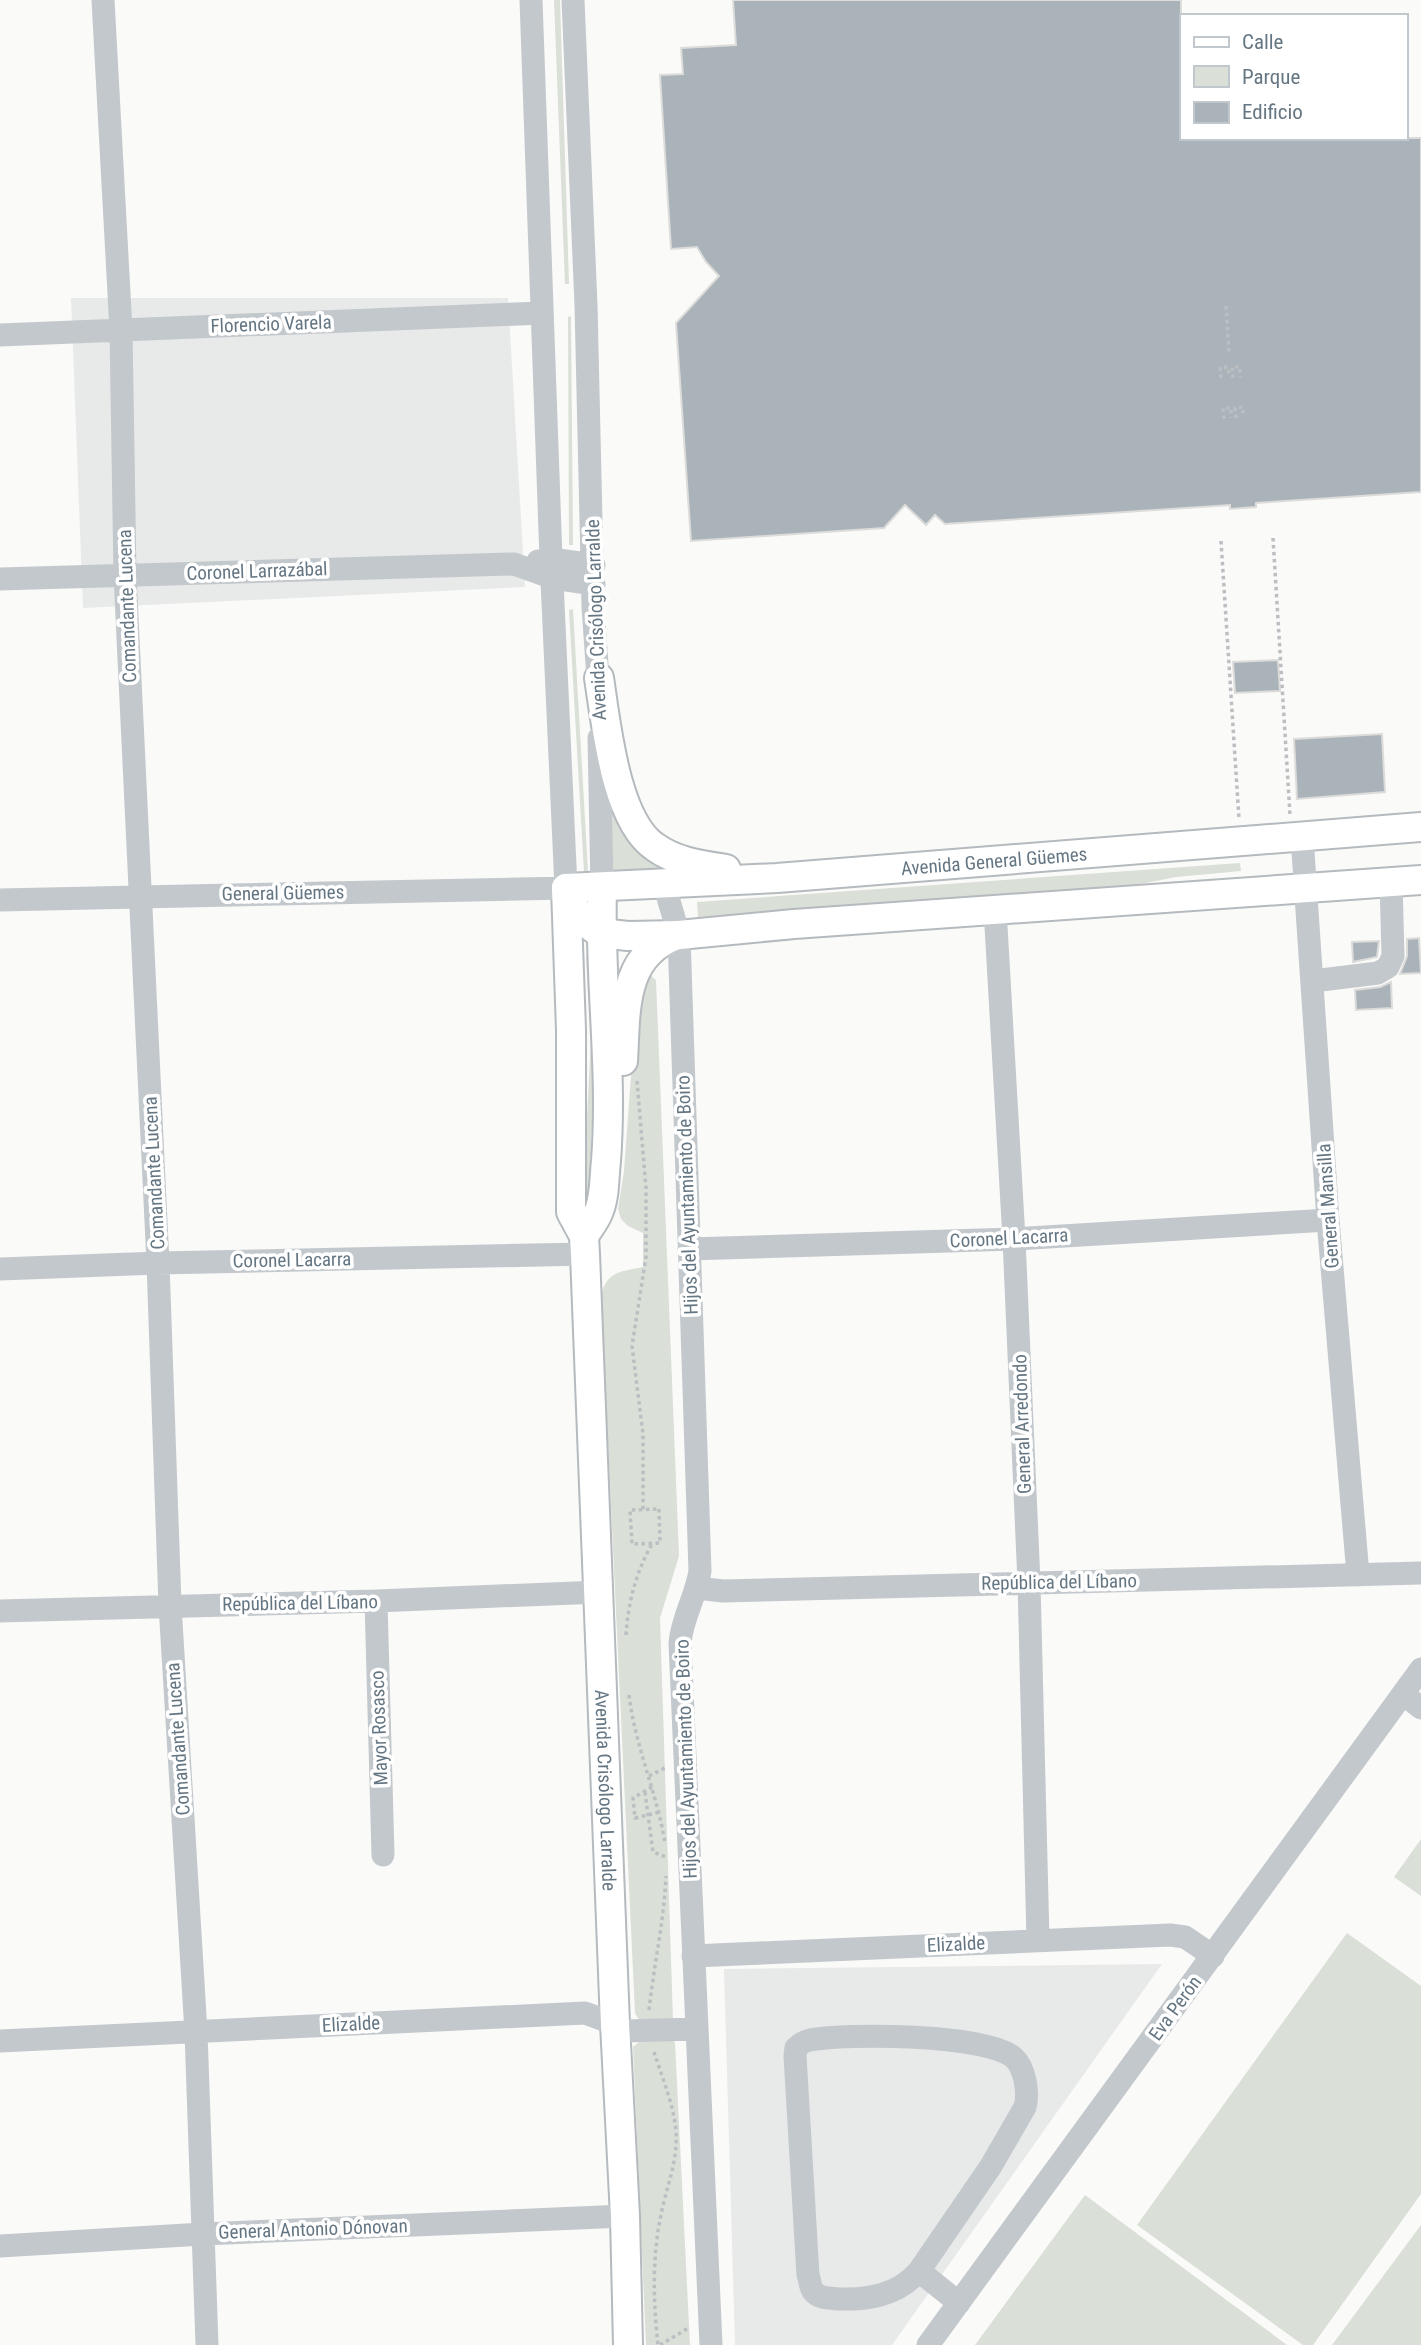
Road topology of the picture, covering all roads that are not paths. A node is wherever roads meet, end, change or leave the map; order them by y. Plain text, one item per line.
1 (103, 0) edge
2 (531, 0) edge
3 (573, 0) edge
4 (542, 313) junction
5 (121, 330) junction
6 (0, 335) edge
7 (552, 568) junction
8 (594, 574) junction
9 (125, 575) junction
10 (0, 579) edge
11 (598, 678) junction
12 (1421, 827) edge
13 (1296, 837) junction
14 (777, 878) junction
15 (1421, 880) edge
16 (1391, 881) junction
17 (664, 884) junction
18 (1305, 886) junction
19 (566, 888) junction
20 (602, 888) junction
21 (140, 896) junction
22 (0, 900) edge
23 (995, 909) junction
24 (600, 933) junction
25 (679, 934) junction
26 (1313, 981) junction
27 (607, 1142) junction
28 (1328, 1220) junction
29 (1014, 1239) junction
30 (584, 1245) junction
31 (689, 1249) junction
32 (158, 1263) junction
33 (0, 1269) edge
34 (1421, 1573) edge
35 (1358, 1576) junction
36 (1029, 1583) junction
37 (697, 1588) junction
38 (599, 1592) junction
39 (376, 1601) junction
40 (170, 1605) junction
41 (0, 1611) edge
42 (1421, 1669) edge
43 (1412, 1701) edge
44 (383, 1855) dead end
45 (1038, 1940) junction
46 (693, 1956) junction
47 (1213, 1956) junction
48 (615, 2024) junction
49 (696, 2029) junction
50 (196, 2032) junction
51 (0, 2041) edge
52 (625, 2217) junction
53 (203, 2234) junction
54 (0, 2246) edge
55 (919, 2271) junction
56 (959, 2303) junction
57 (207, 2345) edge
58 (628, 2345) edge
59 (711, 2345) edge
60 (928, 2345) edge

1 - 5 street, Comandante Lucena
2 - 4 street, Avenida Crisólogo Larralde
3 - 8 street, Avenida Crisólogo Larralde
4 - 5 street, Florencio Varela
4 - 7 street, Avenida Crisólogo Larralde
5 - 6 street, Florencio Varela
5 - 9 street, Comandante Lucena
7 - 8 street, Coronel Larrazábal
7 - 9 street, Coronel Larrazábal
7 - 19 street, Avenida Crisólogo Larralde
8 - 11 street, Avenida Crisólogo Larralde
9 - 10 street, Coronel Larrazábal
9 - 21 street, Comandante Lucena
11 - 14 main road
11 - 20 street, Avenida Crisólogo Larralde
12 - 13 main road, Avenida General Güemes
13 - 14 main road, Avenida General Güemes
13 - 18 street, General Mansilla
14 - 17 main road, Avenida General Güemes
15 - 16 main road
16 - 18 main road
16 - 26 street
17 - 20 main road, Avenida General Güemes
17 - 25 street, Hijos del Ayuntamiento de Boiro
18 - 23 main road
18 - 26 street, General Mansilla
19 - 20 main road, Avenida General Güemes
19 - 21 street, General Güemes
19 - 24 main road
19 - 30 main road, Avenida Crisólogo Larralde
20 - 24 main road, Avenida Crisólogo Larralde
21 - 22 street, General Güemes
21 - 32 street, Comandante Lucena
23 - 25 main road
23 - 29 street, General Arredondo
24 - 25 main road
24 - 27 main road, Avenida Crisólogo Larralde
25 - 27 main road
25 - 31 street, Hijos del Ayuntamiento de Boiro
26 - 28 street, General Mansilla
27 - 30 main road, Avenida Crisólogo Larralde
28 - 29 street, Coronel Lacarra
28 - 35 street, General Mansilla
29 - 31 street, Coronel Lacarra
29 - 36 street, General Arredondo
30 - 32 street, Coronel Lacarra
30 - 38 main road, Avenida Crisólogo Larralde
31 - 37 street, Hijos del Ayuntamiento de Boiro
32 - 33 street, Coronel Lacarra
32 - 40 street, Comandante Lucena
34 - 35 street, República del Líbano
35 - 36 street, República del Líbano
36 - 37 street, República del Líbano
36 - 45 street, General Arredondo
37 - 46 street, Hijos del Ayuntamiento de Boiro
38 - 39 street, República del Líbano
38 - 48 main road, Avenida Crisólogo Larralde
39 - 40 street, República del Líbano
39 - 44 street, Mayor Rosasco
40 - 41 street, República del Líbano
40 - 50 street, Comandante Lucena
42 - 43 street, Eva Perón
43 - 47 street, Eva Perón
45 - 46 street, Elizalde
45 - 47 street, Elizalde
46 - 49 street, Hijos del Ayuntamiento de Boiro
47 - 56 street, Eva Perón
48 - 49 street, Elizalde
48 - 50 street, Elizalde
48 - 52 main road, Avenida Crisólogo Larralde
49 - 59 street, Hijos del Ayuntamiento de Boiro
50 - 51 street, Elizalde
50 - 53 street, Comandante Lucena
52 - 53 street, General Antonio Dónovan
52 - 58 main road, Avenida Crisólogo Larralde
53 - 54 street, General Antonio Dónovan
53 - 57 street, Comandante Lucena
55 - 55 street
55 - 56 street
56 - 60 street, Eva Perón

